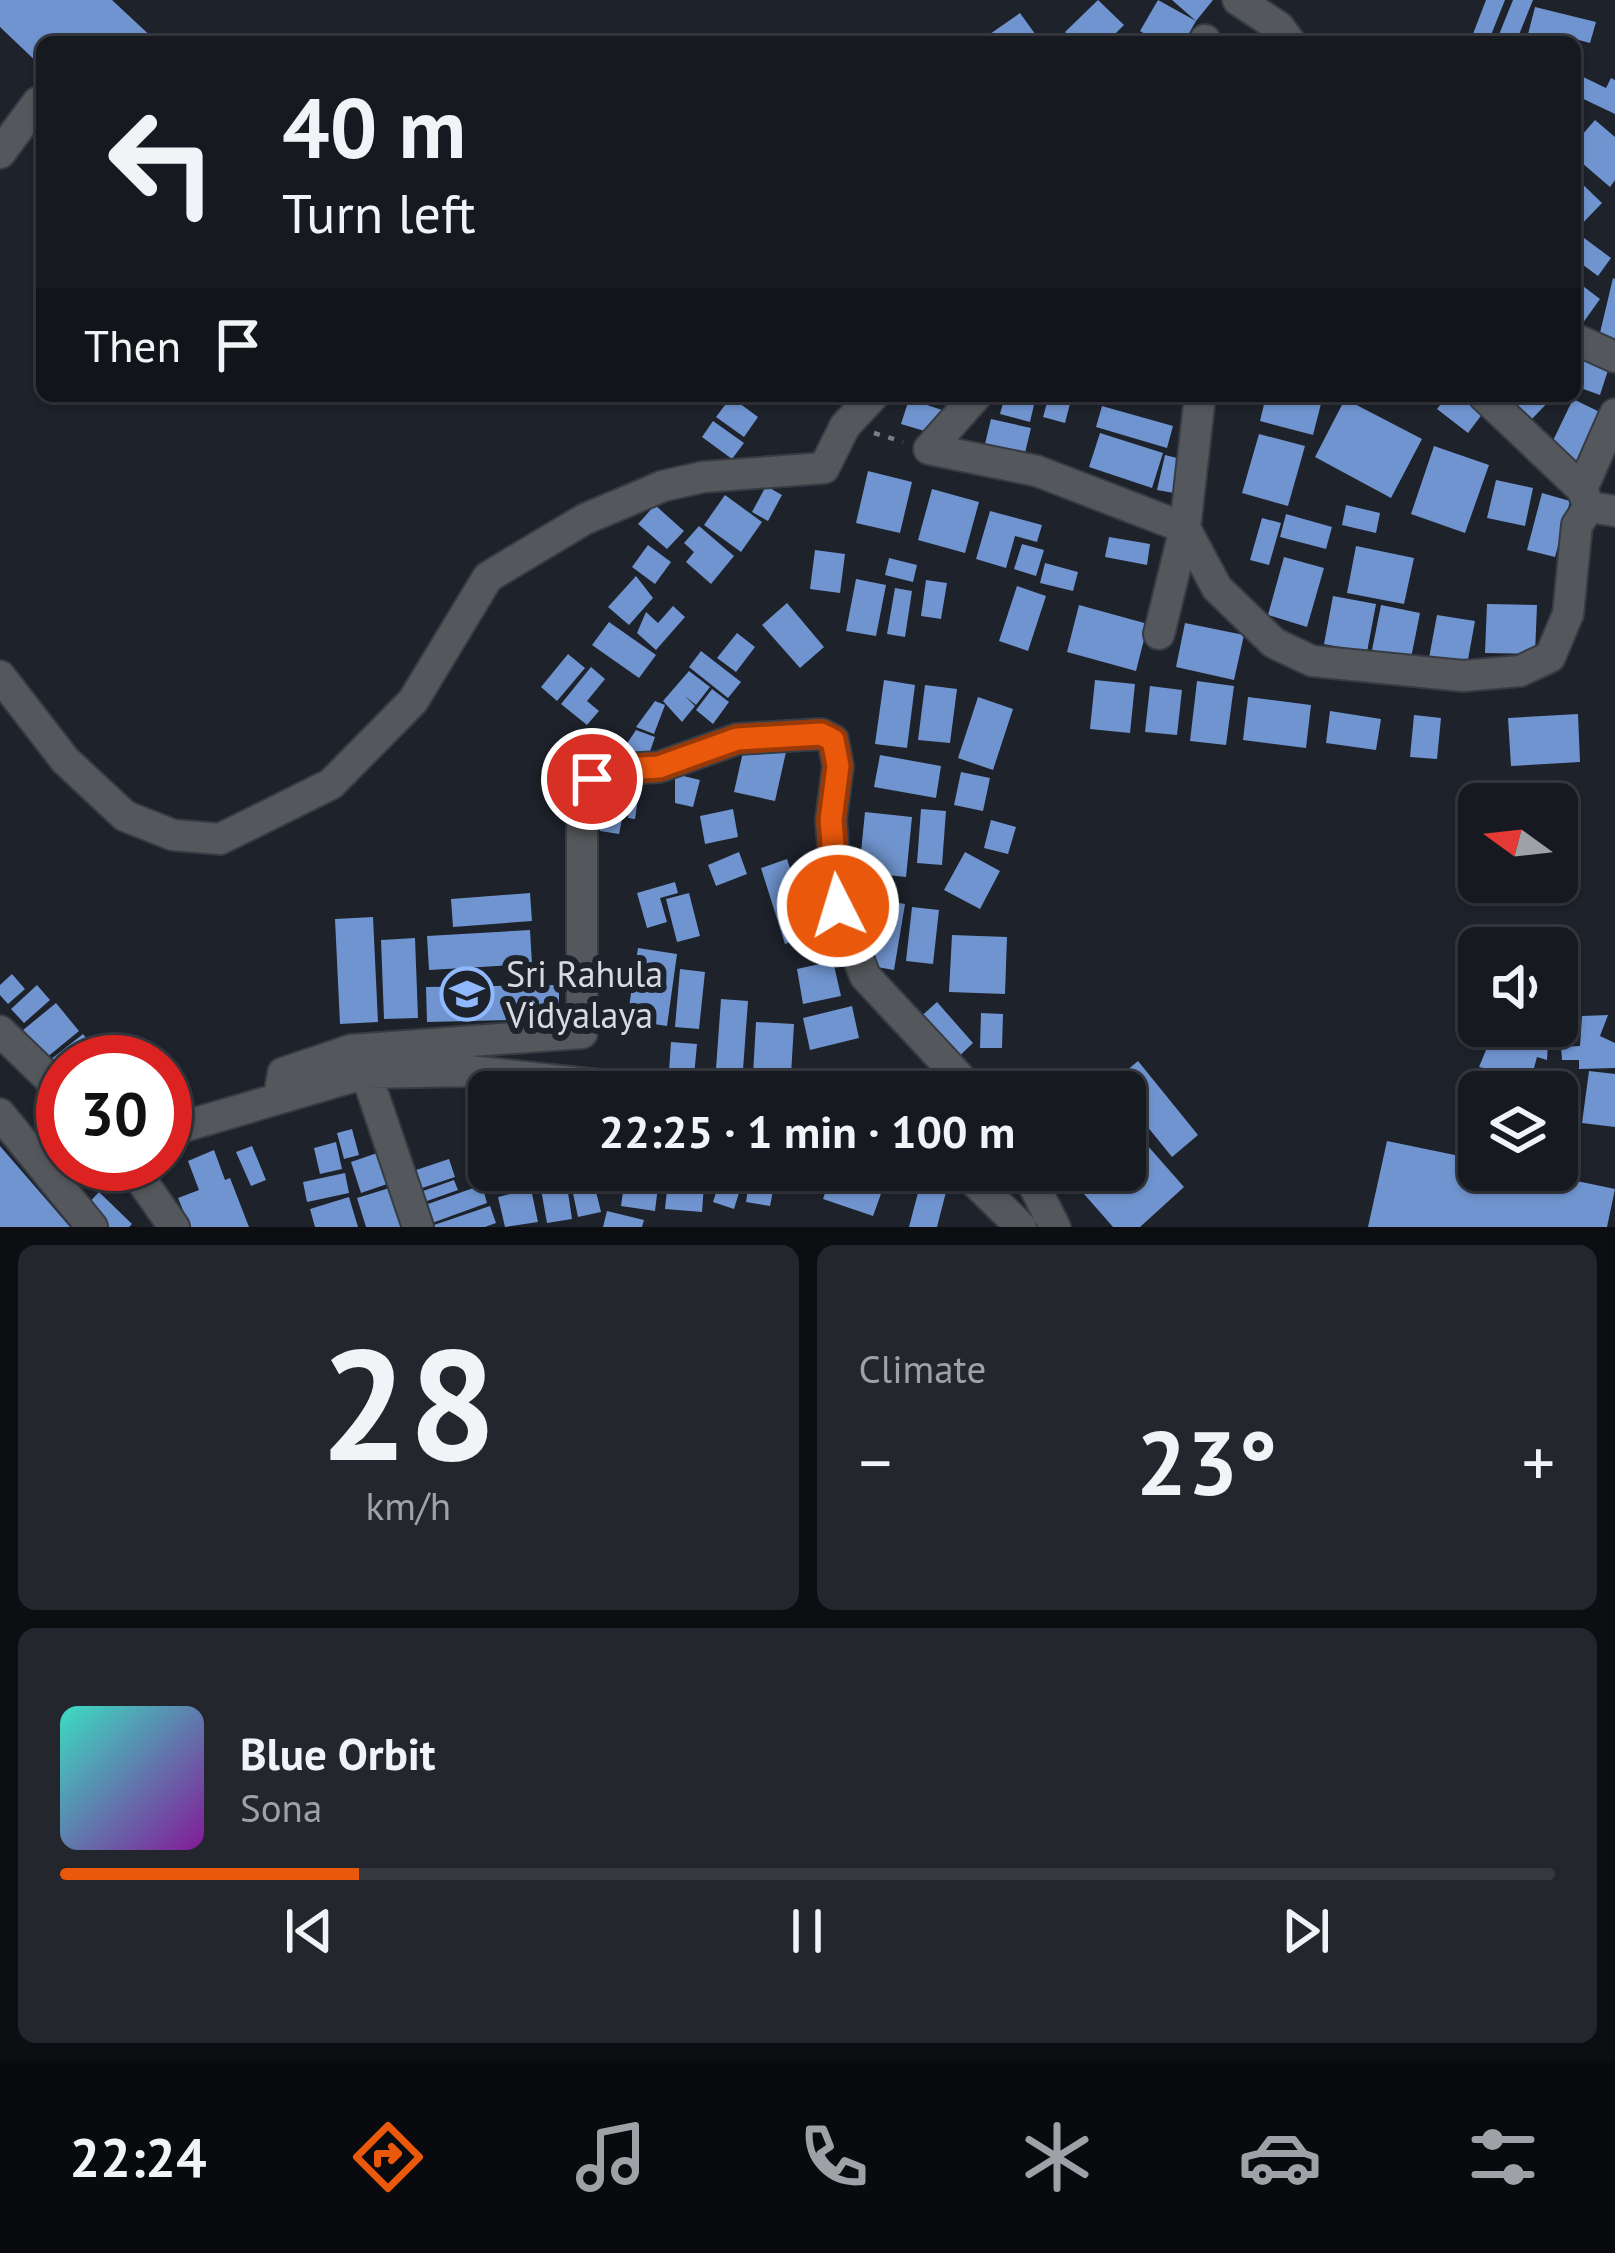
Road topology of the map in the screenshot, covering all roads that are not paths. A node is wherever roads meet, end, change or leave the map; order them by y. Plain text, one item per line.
1 (1238, 0) edge
2 (1286, 36) edge
3 (36, 105) edge
4 (0, 153) edge
5 (1581, 341) edge
6 (1615, 357) edge
7 (867, 402) edge
8 (971, 402) edge
9 (1199, 402) edge
10 (1490, 402) edge
11 (1615, 415) edge
12 (1595, 502) edge
13 (1186, 528) junction
14 (1160, 634) dead end
15 (0, 676) edge
16 (0, 1030) edge
17 (36, 1065) edge
18 (468, 1071) edge
19 (953, 1071) edge
20 (366, 1073) junction
21 (279, 1097) junction
22 (0, 1114) edge
23 (192, 1124) edge
24 (149, 1191) edge
25 (984, 1191) edge
26 (1037, 1191) edge
27 (92, 1227) edge
28 (174, 1227) edge
29 (418, 1227) edge
30 (1021, 1227) edge
31 (1055, 1227) edge

1 - 2 street
3 - 4 street
5 - 6 street
7 - 15 street
8 - 13 street
9 - 13 street
10 - 12 street
11 - 12 street
12 - 13 street
13 - 14 street
16 - 17 street
18 - 20 street
19 - 21 street
20 - 21 street
20 - 29 street
21 - 23 street
22 - 27 street
24 - 28 street
25 - 30 street
26 - 31 street

